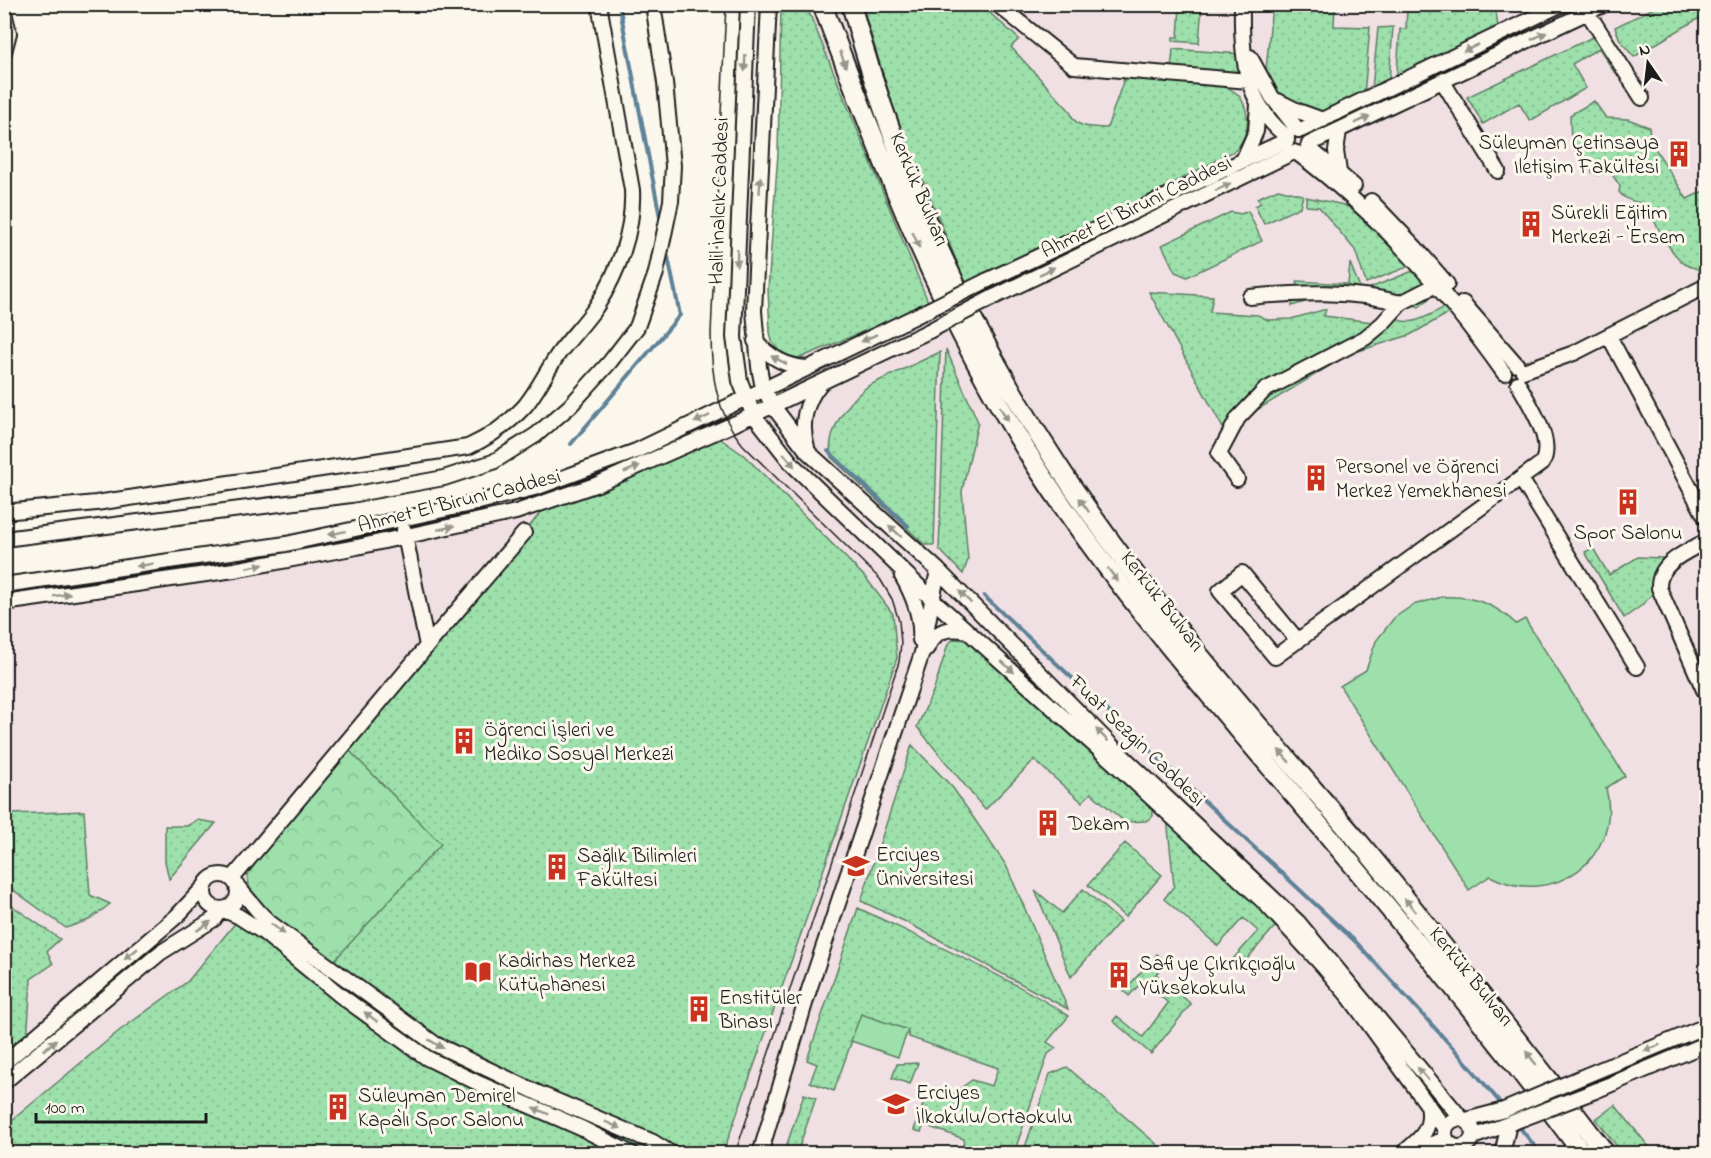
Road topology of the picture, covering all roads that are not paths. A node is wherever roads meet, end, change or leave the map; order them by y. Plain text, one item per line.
1 (599, 4) edge
2 (653, 4) edge
3 (748, 4) edge
4 (769, 4) edge
5 (822, 4) edge
6 (851, 4) edge
7 (997, 4) edge
8 (1242, 4) edge
9 (1562, 4) edge
10 (1605, 4) edge
11 (4, 12) edge
12 (1588, 13) junction
13 (1242, 34) junction
14 (4, 52) edge
15 (1249, 81) junction
16 (1443, 82) junction
17 (1272, 97) junction
18 (1642, 98) dead end
19 (1258, 105) junction
20 (1323, 120) junction
21 (1339, 131) junction
22 (1293, 134) junction
23 (1302, 149) junction
24 (1244, 158) junction
25 (1498, 171) dead end
26 (1339, 172) junction
27 (1436, 285) junction
28 (1707, 286) edge
29 (1250, 297) dead end
30 (1401, 303) junction
31 (1609, 336) junction
32 (755, 341) junction
33 (807, 368) junction
34 (1520, 373) junction
35 (821, 382) junction
36 (765, 389) junction
37 (746, 398) junction
38 (772, 405) junction
39 (753, 414) junction
40 (808, 452) junction
41 (1237, 479) dead end
42 (1521, 479) junction
43 (4, 512) edge
44 (401, 519) junction
45 (1707, 519) edge
46 (524, 533) dead end
47 (405, 537) junction
48 (4, 539) edge
49 (1707, 541) edge
50 (890, 559) junction
51 (938, 570) junction
52 (4, 585) edge
53 (933, 600) junction
54 (4, 603) edge
55 (968, 631) junction
56 (1298, 641) junction
57 (427, 646) junction
58 (1637, 667) dead end
59 (915, 672) junction
60 (1704, 690) dead end
61 (235, 883) junction
62 (205, 886) junction
63 (221, 909) junction
64 (90, 990) junction
65 (97, 1006) junction
66 (1707, 1026) edge
67 (1707, 1044) edge
68 (4, 1063) edge
69 (4, 1082) edge
70 (1428, 1105) junction
71 (1464, 1119) junction
72 (1510, 1124) junction
73 (1446, 1138) edge
74 (1472, 1145) edge
75 (1402, 1153) edge
76 (632, 1154) edge
77 (672, 1154) edge
78 (760, 1154) edge
79 (1502, 1154) edge
80 (1584, 1154) edge
81 (1606, 1154) edge

1 - 43 street
2 - 48 street
3 -> 37 street, Halil İnalcık Caddesi
32 -> 4 street, Halil İnalcık Caddesi
5 -> 80 main road, Kerkük Bulvarı
81 -> 6 main road, Kerkük Bulvarı
7 - 15 street
8 - 13 street
9 -> 20 street, Ahmet El Biruni Caddesi
10 - 12 street, Ahmet El Biruni Caddesi
11 - 14 street
16 -> 12 street, Ahmet El Biruni Caddesi
12 - 18 street
13 - 15 street
13 - 17 street
15 - 19 street
21 -> 16 street, Ahmet El Biruni Caddesi
16 - 25 street
17 - 20 street
17 - 22 street
19 - 22 street
19 - 24 street
20 - 22 street, Ahmet El Biruni Caddesi
21 - 23 street, Ahmet El Biruni Caddesi
21 - 26 street
22 - 23 street
22 - 23 street
22 - 24 street, Ahmet El Biruni Caddesi
23 - 26 street
23 - 27 street
35 -> 23 street, Ahmet El Biruni Caddesi, bridge
24 -> 33 street, Ahmet El Biruni Caddesi, bridge
26 - 34 street
27 - 30 street
27 - 34 street
28 - 31 street
29 - 30 street
30 - 41 street
31 - 34 street
31 - 45 street
33 -> 32 street
32 - 36 street, Halil İnalcık Caddesi
33 - 36 street, Ahmet El Biruni Caddesi
34 - 42 street
35 - 38 street, Ahmet El Biruni Caddesi
35 - 40 street
36 - 37 street, Ahmet El Biruni Caddesi
36 - 38 street, Halil İnalcık Caddesi
37 - 39 street, Halil İnalcık Caddesi
37 -> 44 street, Ahmet El Biruni Caddesi
38 - 39 street, Ahmet El Biruni Caddesi
38 - 40 street, Fuat Sezgin Caddesi
47 -> 39 street, Ahmet El Biruni Caddesi
39 -> 50 street, Fuat Sezgin Caddesi
51 -> 40 street, Fuat Sezgin Caddesi
42 - 56 street
42 - 58 street
44 - 47 street
44 -> 52 street, Ahmet El Biruni Caddesi
46 - 57 street
54 -> 47 street, Ahmet El Biruni Caddesi
47 - 57 street
49 - 60 street
50 - 53 street, Fuat Sezgin Caddesi
50 - 59 street
51 - 53 street
71 -> 51 street, Fuat Sezgin Caddesi
53 - 55 street, Fuat Sezgin Caddesi
53 - 59 street
55 - 59 street
55 -> 70 street, Fuat Sezgin Caddesi
56 - 56 street
57 - 61 street
59 - 78 street
61 - 62 street
61 - 63 street
61 -> 77 street
62 - 63 street
62 -> 64 street
65 -> 63 street
76 -> 63 street
64 - 65 street
64 - 68 street
69 -> 65 street
66 -> 71 street, bridge
67 - 72 street, bridge
70 - 73 street, Fuat Sezgin Caddesi
70 - 75 street
71 - 73 street
71 - 74 street
72 - 74 street
72 - 79 street
73 - 74 street
73 - 75 street

